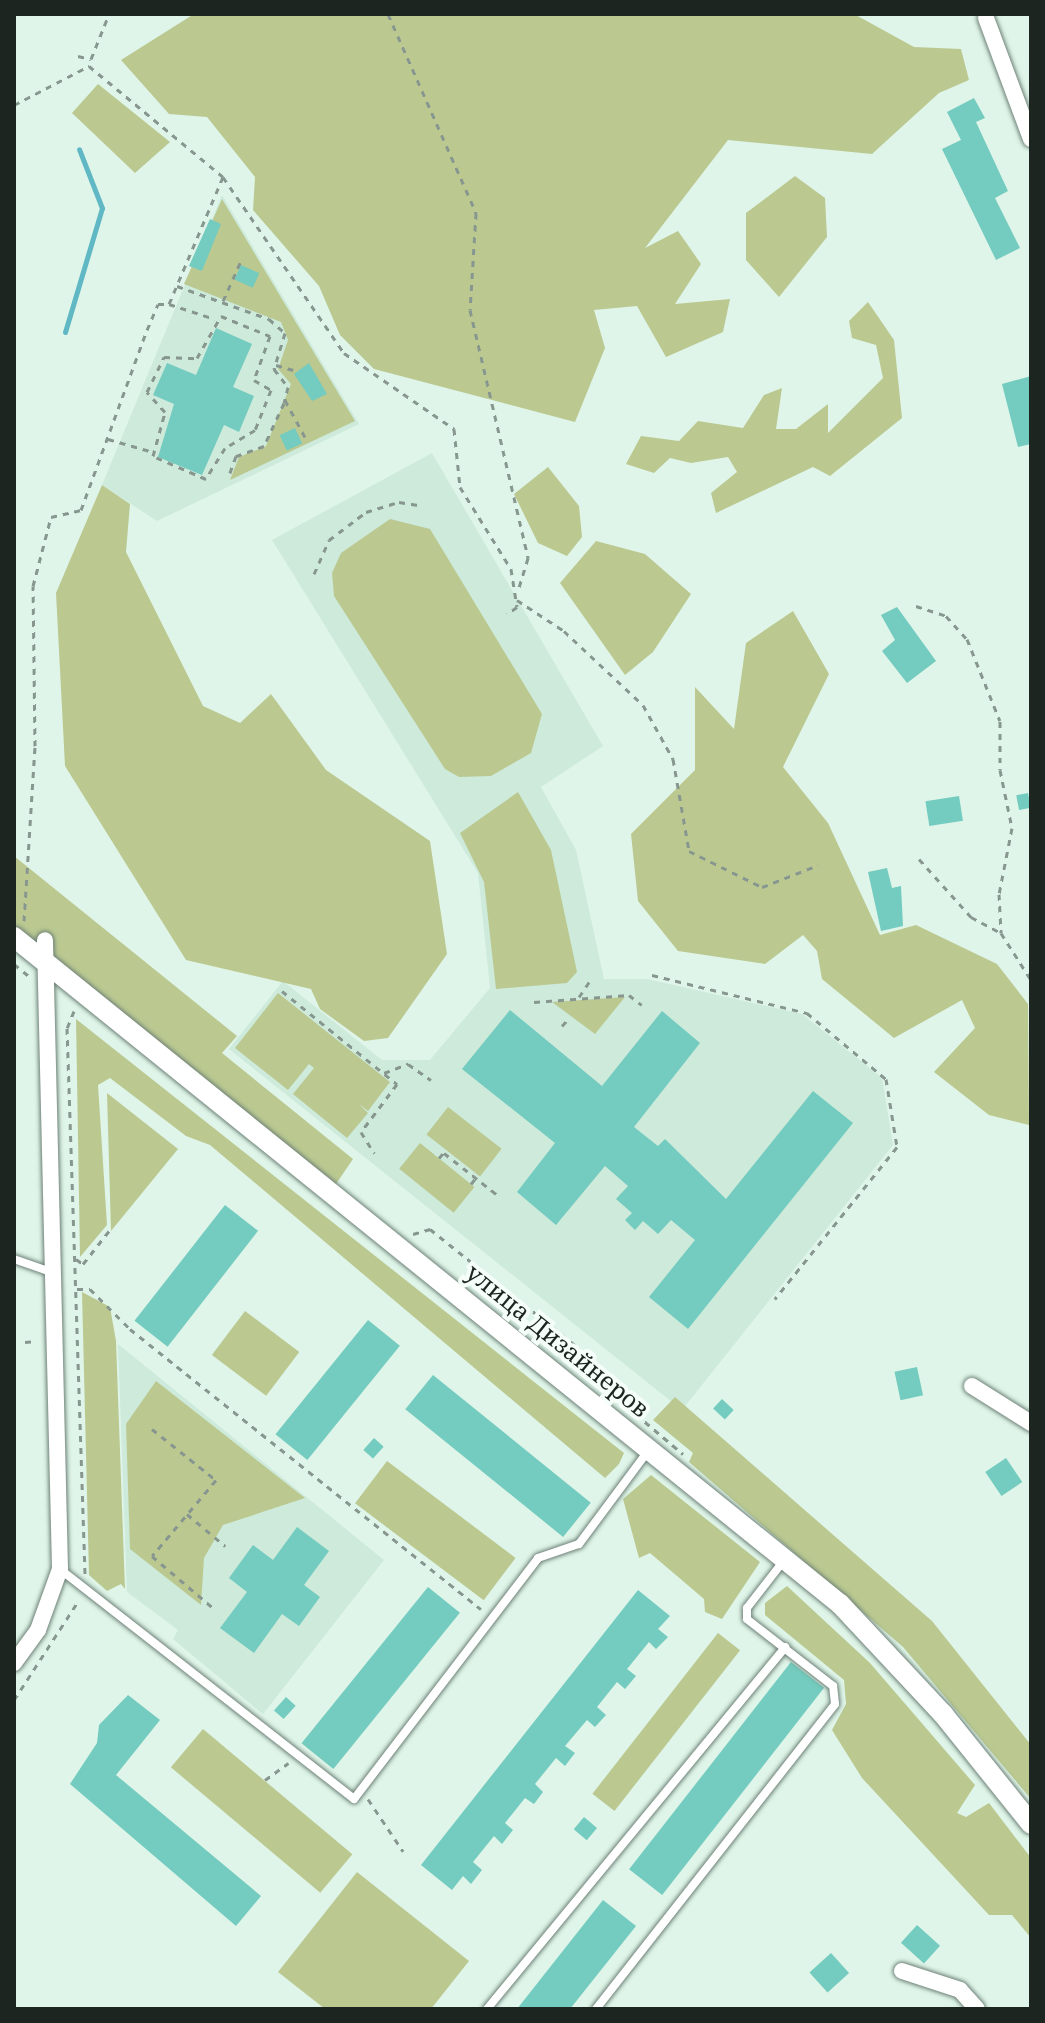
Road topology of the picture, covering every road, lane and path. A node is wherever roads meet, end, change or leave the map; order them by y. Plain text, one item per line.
1 (109, 14) edge
2 (388, 14) edge
3 (986, 18) dead end
4 (78, 56) dead end
5 (14, 105) edge
6 (1031, 139) edge
7 (223, 177) junction
8 (240, 263) dead end
9 (177, 286) junction
10 (223, 301) junction
11 (169, 304) junction
12 (215, 319) junction
13 (276, 365) junction
14 (293, 370) dead end
15 (285, 400) junction
16 (305, 437) dead end
17 (108, 439) junction
18 (153, 452) junction
19 (228, 478) dead end
20 (423, 506) dead end
21 (314, 574) dead end
22 (517, 597) junction
23 (916, 606) dead end
24 (507, 614) dead end
25 (919, 859) dead end
26 (818, 865) dead end
27 (14, 917) edge
28 (19, 931) edge
29 (1001, 933) junction
30 (45, 940) joint
31 (47, 964) junction
32 (652, 975) dead end
33 (591, 979) dead end
34 (1031, 980) edge
35 (282, 991) dead end
36 (579, 997) junction
37 (534, 1002) dead end
38 (642, 1005) dead end
39 (570, 1017) dead end
40 (562, 1026) dead end
41 (384, 1073) junction
42 (431, 1080) dead end
43 (374, 1153) dead end
44 (439, 1158) dead end
45 (477, 1177) junction
46 (471, 1184) dead end
47 (500, 1197) dead end
48 (402, 1226) dead end
49 (109, 1231) dead end
50 (14, 1259) edge
51 (76, 1259) dead end
52 (54, 1273) junction
53 (77, 1289) dead end
54 (775, 1299) dead end
55 (582, 1369) dead end
56 (593, 1378) dead end
57 (972, 1386) dead end
58 (1031, 1423) edge
59 (152, 1429) dead end
60 (651, 1448) junction
61 (673, 1466) junction
62 (187, 1514) junction
63 (225, 1546) dead end
64 (786, 1558) junction
65 (60, 1569) junction
66 (212, 1607) dead end
67 (492, 1618) junction
68 (785, 1647) junction
69 (14, 1663) edge
70 (295, 1754) junction
71 (265, 1780) dead end
72 (1031, 1824) edge
73 (902, 1971) dead end
74 (487, 2009) edge
75 (596, 2009) edge
76 (977, 2009) edge

1 - 4 path
2 - 22 path
3 - 6 street
5 - 7 path
7 - 9 path
7 - 22 path
8 - 10 path
9 - 10 path
9 - 11 path
10 - 13 path
11 - 12 path
11 - 17 path
12 - 18 path
12 - 18 path
13 - 14 path
13 - 15 path
15 - 16 path
15 - 19 path
17 - 18 path
17 - 28 path
20 - 21 path
22 - 24 path
22 - 26 path
23 - 29 path
25 - 29 path
27 - 28 path
28 - 30 path
28 - 31 street, улица Дизайнеров
29 - 34 path
30 - 31 street
31 - 52 street
31 - 60 street, улица Дизайнеров
32 - 54 path
33 - 36 path
35 - 41 path
36 - 37 path
36 - 38 path
39 - 40 path
41 - 42 path
41 - 43 path
44 - 45 path
45 - 46 path
45 - 47 path
48 - 55 path
49 - 51 path
50 - 52 lane
52 - 65 street
53 - 67 path
56 - 61 path
57 - 58 street
59 - 62 path
60 - 61 street, улица Дизайнеров
60 - 67 lane
61 - 64 street, улица Дизайнеров
62 - 63 path
62 - 66 path
64 - 68 lane
64 - 72 street, улица Дизайнеров
65 - 69 street
65 - 70 lane
67 - 70 lane
68 - 74 lane
68 - 75 lane
70 - 71 path
73 - 76 street

